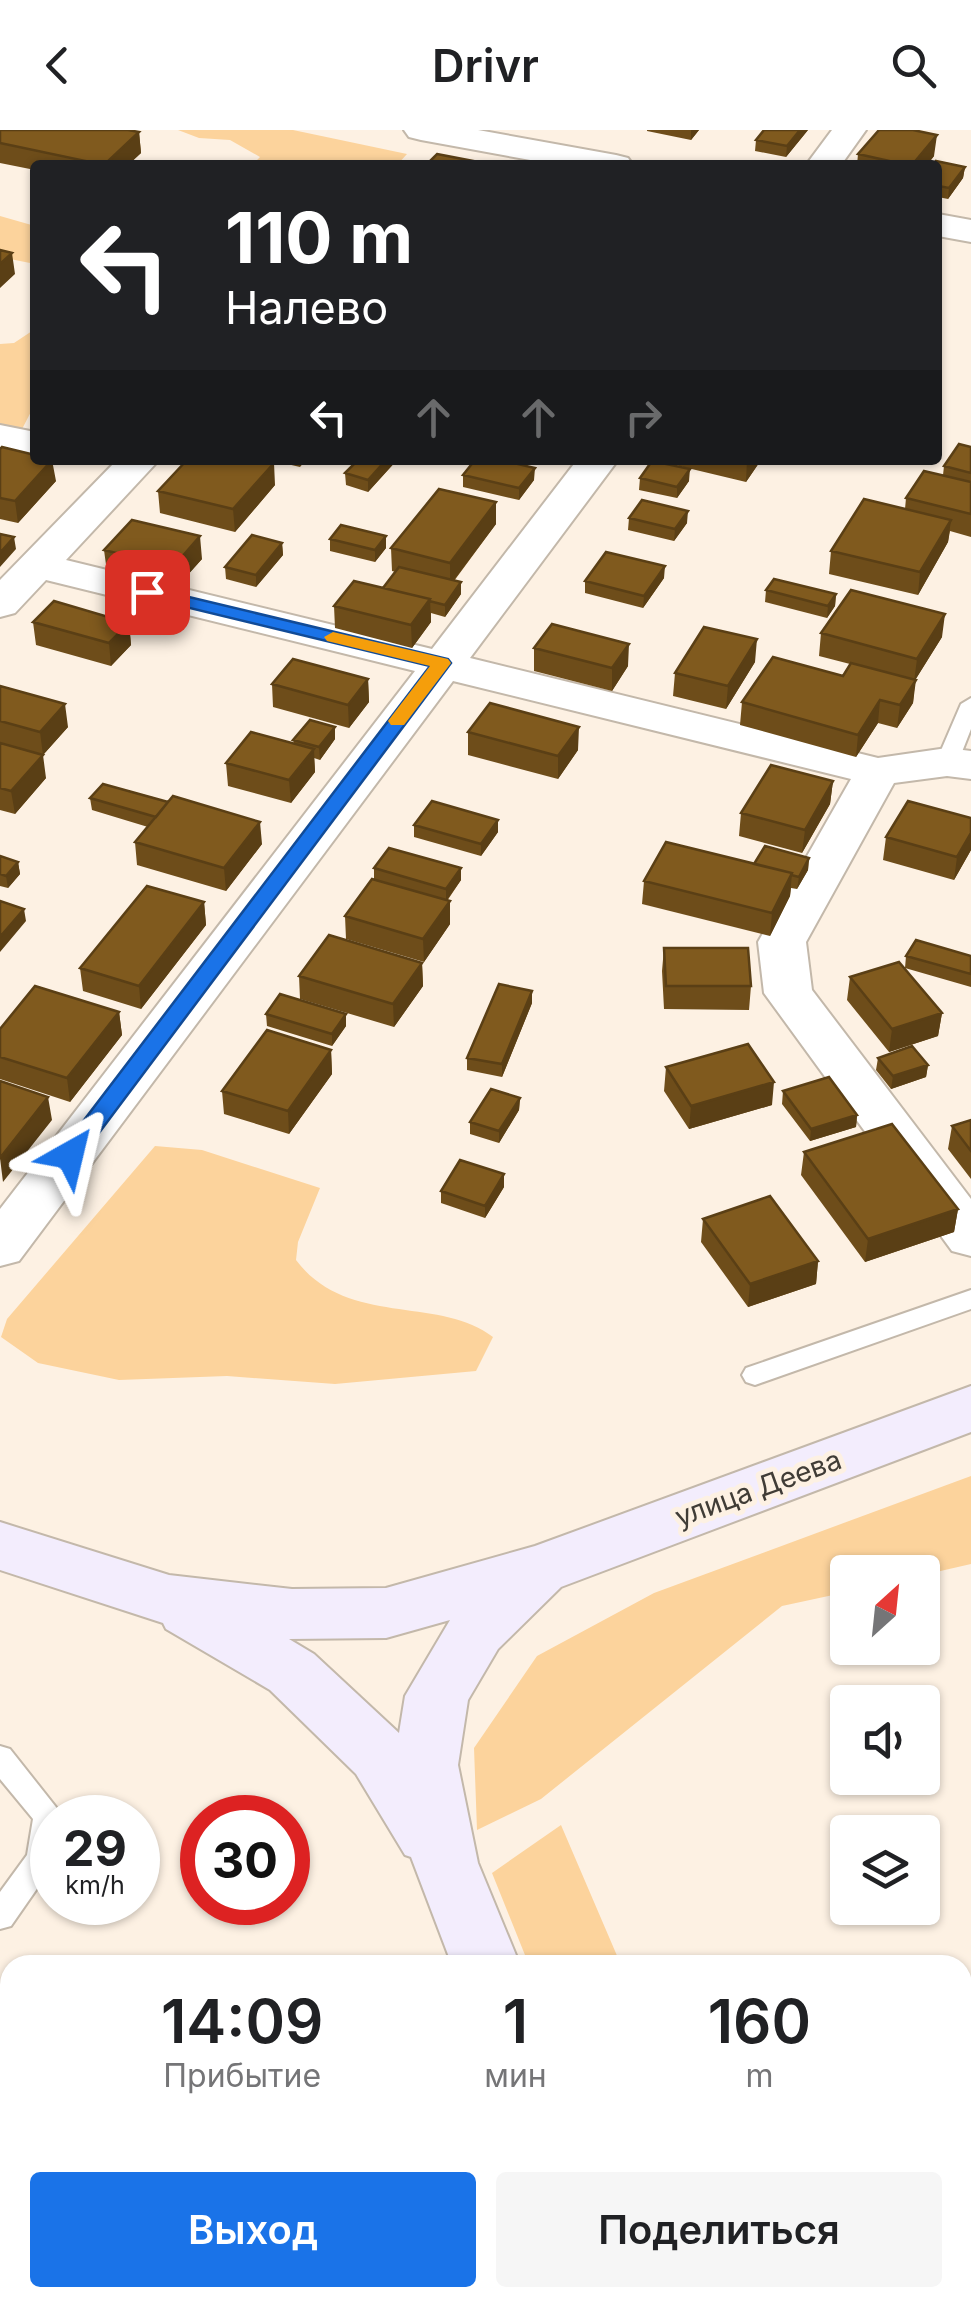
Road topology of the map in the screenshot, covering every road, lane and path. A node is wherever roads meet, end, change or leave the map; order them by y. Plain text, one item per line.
1 (849, 130) edge
2 (430, 132) edge
3 (414, 160) edge
4 (588, 160) edge
5 (827, 160) edge
6 (942, 225) edge
7 (971, 231) edge
8 (0, 437) edge
9 (30, 443) edge
10 (123, 465) edge
11 (594, 465) edge
12 (36, 566) junction
13 (0, 604) edge
14 (441, 663) junction
15 (971, 704) edge
16 (959, 763) edge
17 (878, 772) junction
18 (971, 1237) edge
19 (0, 1247) edge
20 (971, 1299) edge
21 (755, 1376) dead end
22 (971, 1408) edge
23 (0, 1546) edge
24 (544, 1568) junction
25 (169, 1600) junction
26 (0, 1758) edge
27 (445, 1863) junction
28 (0, 1916) edge
29 (482, 1955) edge

1 - 5 street
2 - 3 street
2 - 4 street
6 - 7 street
8 - 9 street
10 - 12 street
11 - 14 street
12 - 13 street
12 - 14 street
14 - 17 street
14 - 19 street
15 - 16 lane
16 - 17 street
17 - 18 street
20 - 21 lane
22 - 24 main road, улица Деева
23 - 25 main road
24 - 25 main road, улица Деева
24 - 27 main road
25 - 27 main road
26 - 28 lane
27 - 29 main road

